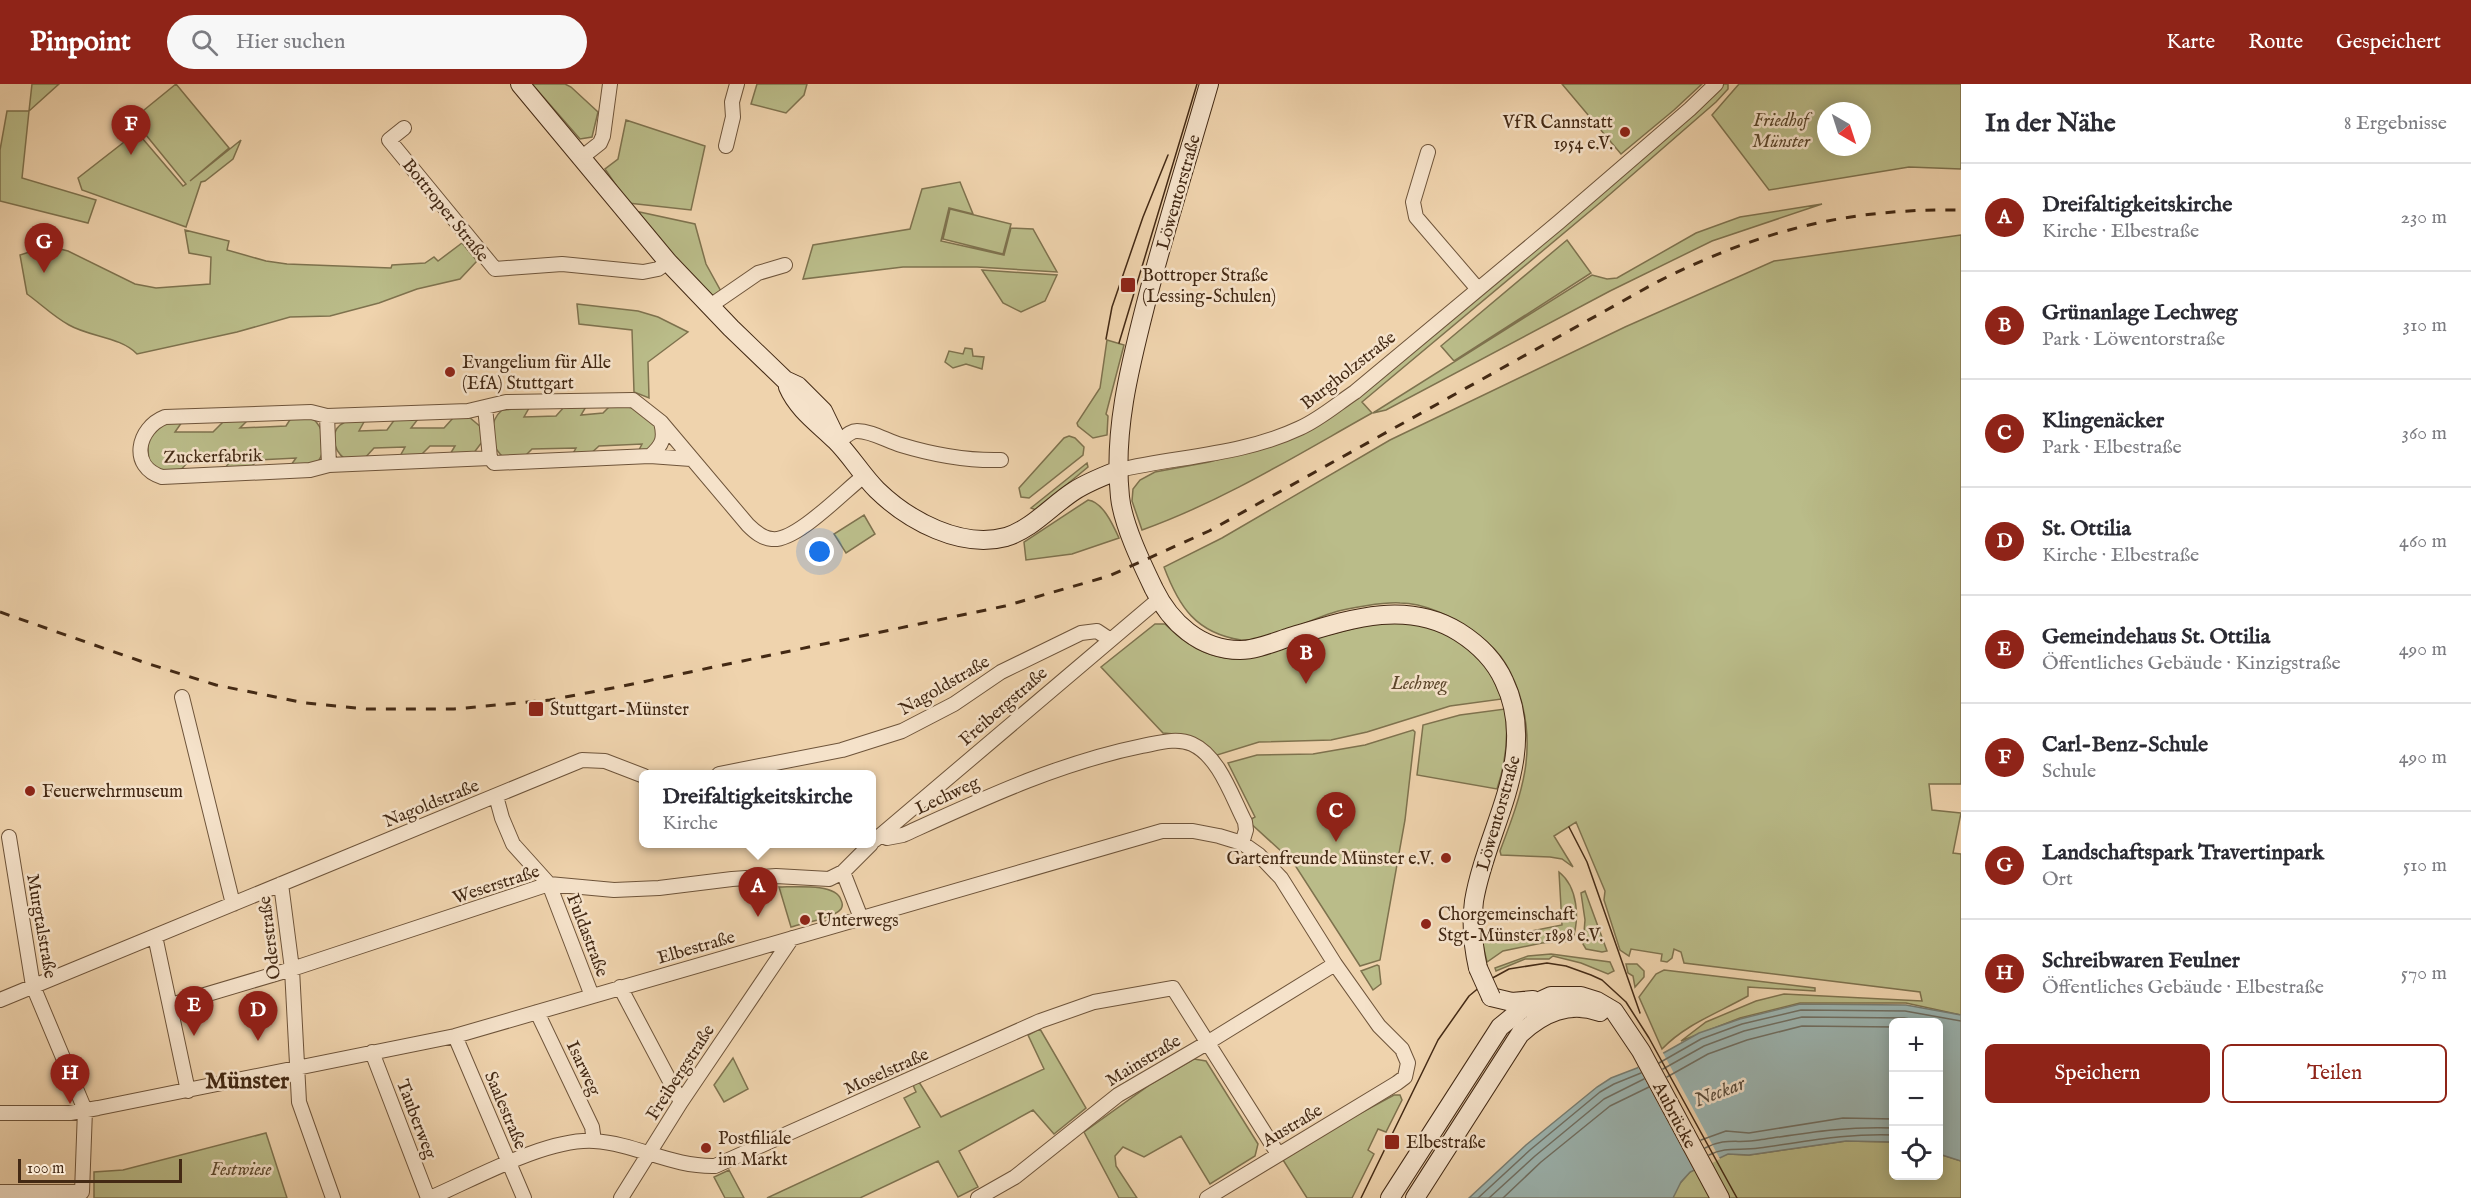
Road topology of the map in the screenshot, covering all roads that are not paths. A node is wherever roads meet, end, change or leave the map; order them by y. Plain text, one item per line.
1 (520, 84) edge
2 (610, 84) edge
3 (736, 84) edge
4 (1209, 84) edge
5 (1716, 84) edge
6 (404, 128) dead end
7 (726, 146) dead end
8 (1428, 152) dead end
9 (581, 158) junction
10 (668, 262) junction
11 (785, 265) dead end
12 (1477, 288) junction
13 (710, 306) junction
14 (485, 408) junction
15 (327, 416) junction
16 (661, 422) junction
17 (838, 442) junction
18 (650, 456) junction
19 (490, 458) junction
20 (691, 459) junction
21 (1001, 460) dead end
22 (329, 465) junction
23 (1119, 470) junction
24 (864, 476) junction
25 (1159, 599) junction
26 (1109, 639) junction
27 (183, 697) dead end
28 (740, 770) edge
29 (639, 774) edge
30 (496, 796) junction
31 (9, 837) dead end
32 (876, 839) edge
33 (876, 840) edge
34 (1242, 843) junction
35 (867, 848) edge
36 (843, 873) junction
37 (281, 884) junction
38 (549, 884) junction
39 (233, 903) junction
40 (861, 918) junction
41 (155, 936) junction
42 (792, 938) junction
43 (1335, 964) junction
44 (292, 969) junction
45 (33, 986) junction
46 (620, 987) junction
47 (592, 996) junction
48 (1491, 997) junction
49 (1543, 999) junction
50 (0, 1000) edge
51 (171, 1005) junction
52 (537, 1012) junction
53 (1506, 1021) junction
54 (1620, 1023) junction
55 (1520, 1034) junction
56 (455, 1036) junction
57 (1207, 1043) junction
58 (372, 1052) junction
59 (297, 1069) junction
60 (1397, 1083) joint
61 (189, 1091) junction
62 (681, 1102) junction
63 (85, 1110) junction
64 (0, 1113) edge
65 (594, 1141) junction
66 (649, 1153) junction
67 (1278, 1154) junction
68 (509, 1164) junction
69 (0, 1192) edge
70 (1717, 1192) edge
71 (333, 1198) edge
72 (429, 1198) edge
73 (524, 1198) edge
74 (621, 1198) edge
75 (978, 1198) edge
76 (1207, 1198) edge
77 (1390, 1198) edge
78 (1415, 1198) edge

1 - 9 main road
2 - 9 street
3 - 7 street
4 - 23 main road, Löwentorstraße
5 - 12 street, Burgholzstraße
6 - 10 street, Bottroper Straße
8 - 12 street
9 - 10 main road
10 - 13 main road
11 - 13 street
12 - 23 street, Burgholzstraße
13 - 17 main road
14 - 15 street, Zuckerfabrik
14 - 16 street, Zuckerfabrik
14 - 19 street
15 - 22 street
15 - 22 street, Zuckerfabrik
16 - 18 street
16 - 20 street, Zuckerfabrik
17 - 21 street
17 - 24 main road
18 - 19 street, Zuckerfabrik
18 - 20 street, Zuckerfabrik
19 - 22 street, Zuckerfabrik
20 - 24 street, Zuckerfabrik
23 - 24 main road
23 - 25 main road, Löwentorstraße
25 - 26 street, Freibergstraße
25 - 48 main road, Löwentorstraße, bridge
26 - 28 street, Nagoldstraße
26 - 32 street, Freibergstraße
27 - 39 street
29 - 30 street, Nagoldstraße
30 - 37 street, Nagoldstraße
30 - 38 street, Fuldastraße
31 - 45 street, Murgtalstraße
33 - 34 street, Lechweg
34 - 40 street, Elbestraße
34 - 43 street, Elbestraße
35 - 36 street, Freibergstraße
36 - 38 street, Weserstraße
36 - 40 street
37 - 39 street, Nagoldstraße
37 - 44 street, Oderstraße
38 - 44 street, Weserstraße
38 - 47 street, Fuldastraße
39 - 41 street, Nagoldstraße
40 - 42 street, Elbestraße
41 - 45 street, Nagoldstraße
41 - 51 street
42 - 46 street, Elbestraße
42 - 62 street, Freibergstraße
43 - 57 street, Mainstraße
43 - 60 street, Elbestraße
44 - 51 street, Weserstraße
44 - 59 street, Oderstraße
45 - 50 street, Nagoldstraße
45 - 63 street, Murgtalstraße
46 - 47 street, Elbestraße
46 - 62 street
47 - 52 street, Elbestraße
48 - 49 main road, Aubrücke
48 - 53 main road, Löwentorstraße
49 - 53 main road
49 - 54 main road, Aubrücke
51 - 61 street
52 - 56 street, Elbestraße
52 - 65 street, Isarweg
53 - 55 main road, Löwentorstraße
53 - 77 main road
54 - 55 main road
54 - 70 main road, Aubrücke
55 - 78 main road
56 - 58 street, Elbestraße
56 - 68 street, Saalestraße
57 - 66 street, Moselstraße
57 - 67 street, Moselstraße
57 - 75 street, Mainstraße
58 - 59 street, Elbestraße
58 - 72 street, Tauberweg
59 - 61 street, Elbestraße
59 - 71 street, Oderstraße
60 - 67 street, Austraße
61 - 63 street, Elbestraße
62 - 66 street, Freibergstraße
63 - 64 street, Elbestraße
63 - 69 street, Murgtalstraße
65 - 66 street, Moselstraße
65 - 68 street, Moselstraße
66 - 74 street, Freibergstraße
67 - 76 street, Austraße
68 - 72 street, Moselstraße
68 - 73 street, Saalestraße

